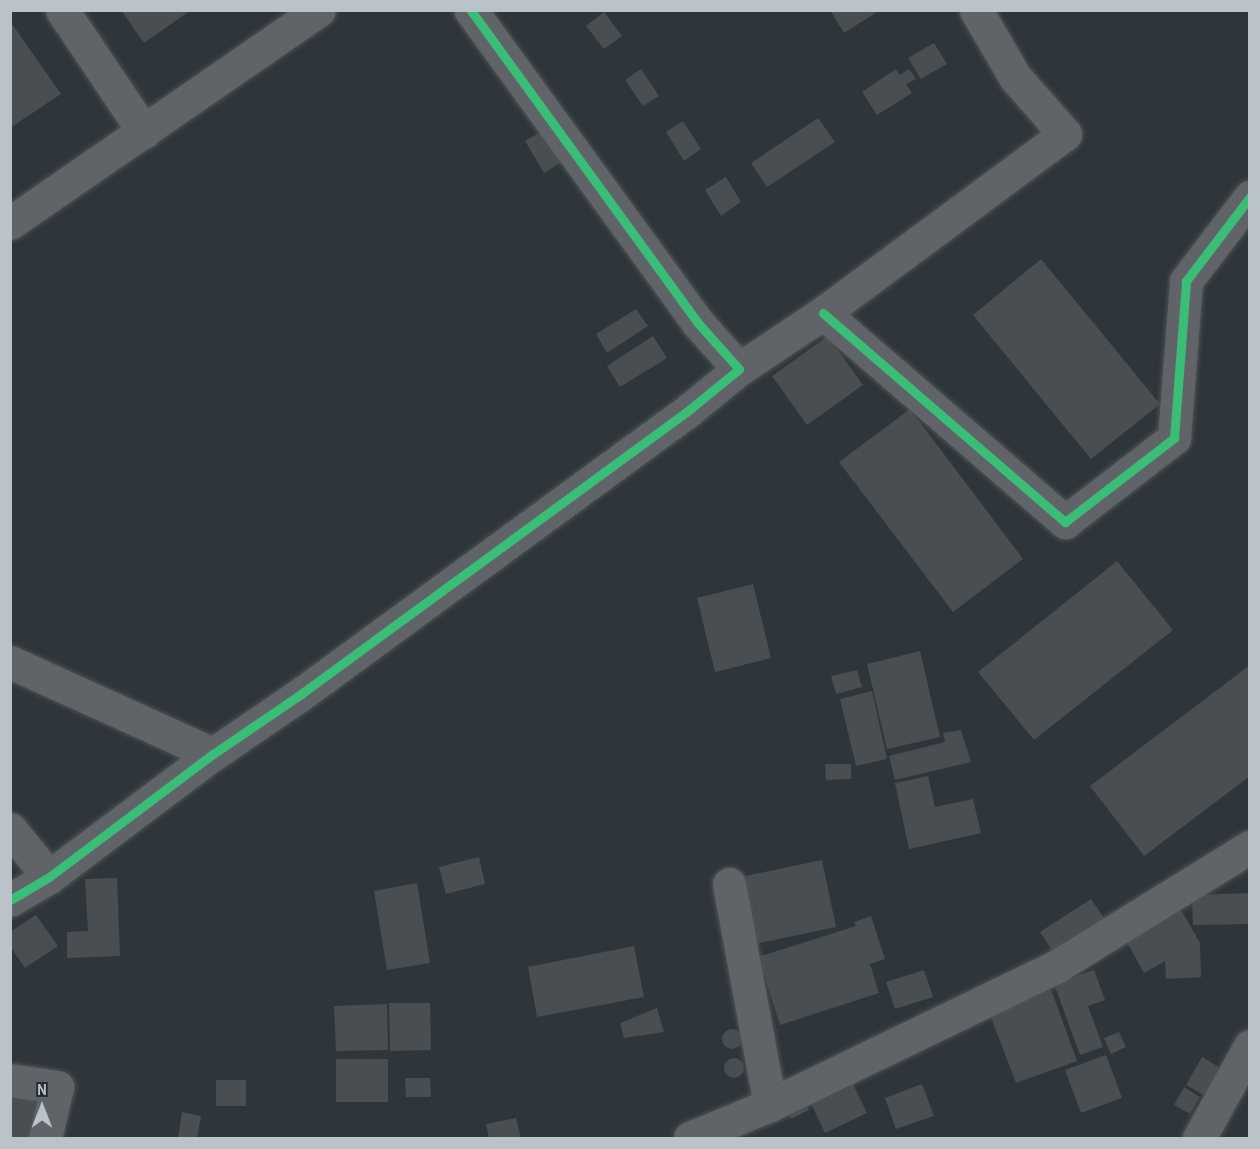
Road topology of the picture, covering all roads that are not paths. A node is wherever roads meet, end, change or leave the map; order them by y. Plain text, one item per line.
1 (62, 10) edge
2 (319, 10) edge
3 (471, 10) edge
4 (976, 10) edge
5 (144, 132) junction
6 (1250, 197) edge
7 (10, 223) edge
8 (823, 313) junction
9 (739, 369) junction
10 (10, 662) edge
11 (213, 754) junction
12 (10, 829) edge
13 (1250, 847) edge
14 (49, 877) junction
15 (729, 884) dead end
16 (10, 900) edge
17 (1250, 1046) edge
18 (10, 1080) edge
19 (770, 1106) junction
20 (45, 1138) edge
21 (690, 1138) edge
22 (1199, 1138) edge

1 - 5 street
2 - 5 street
3 - 9 street
4 - 8 street
5 - 7 street
6 - 8 street
8 - 9 street
9 - 11 street
10 - 11 street
11 - 14 street
12 - 14 street
13 - 19 street
14 - 16 street
15 - 19 street
17 - 22 street
18 - 20 street
19 - 21 street

